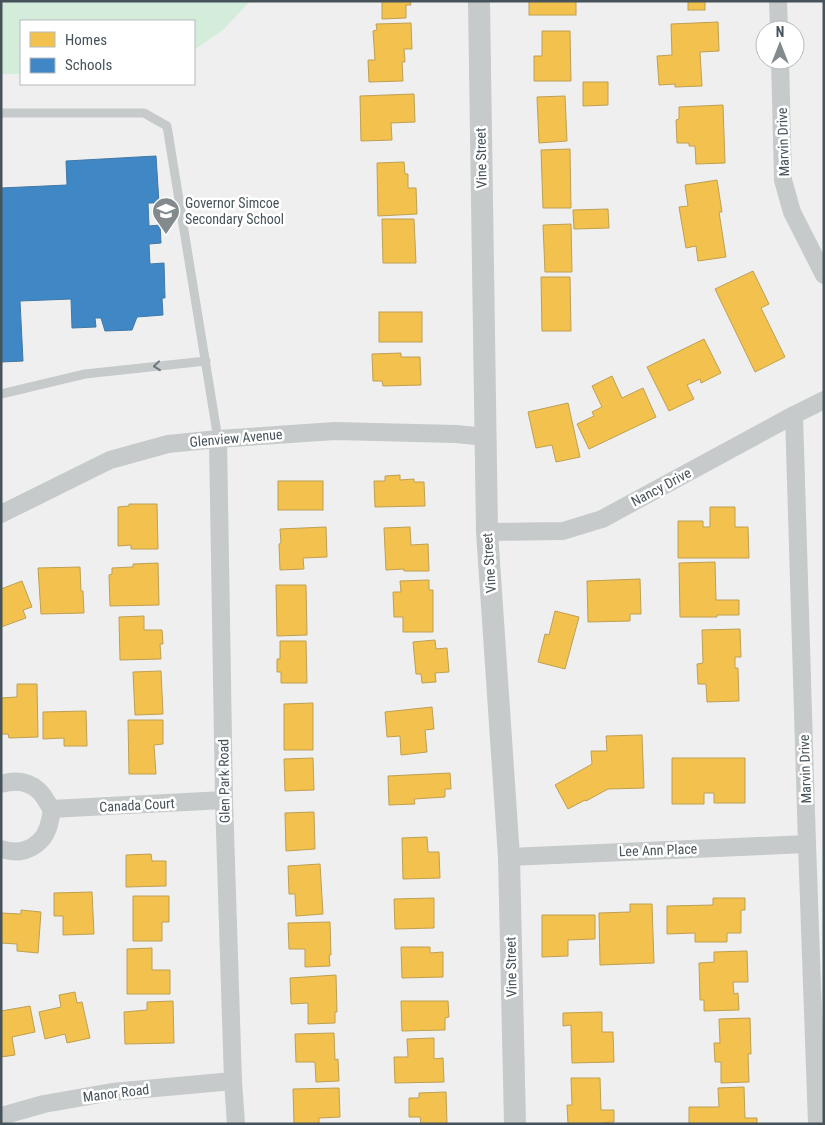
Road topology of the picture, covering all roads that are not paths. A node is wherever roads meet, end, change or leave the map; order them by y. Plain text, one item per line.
1 (479, 1) edge
2 (778, 1) edge
3 (779, 20) edge
4 (780, 70) edge
5 (1, 114) edge
6 (824, 275) edge
7 (206, 361) junction
8 (1, 394) edge
9 (824, 400) edge
10 (794, 415) junction
11 (486, 437) junction
12 (218, 438) junction
13 (1, 514) edge
14 (487, 532) junction
15 (1, 784) edge
16 (224, 800) junction
17 (51, 809) junction
18 (807, 844) junction
19 (1, 849) edge
20 (509, 857) junction
21 (233, 1081) junction
22 (1, 1116) edge
23 (236, 1124) edge
24 (515, 1124) edge
25 (817, 1124) edge

1 - 11 street, Vine Street
2 - 3 street
4 - 6 street, Marvin Drive
5 - 7 lane
7 -> 8 lane
7 - 12 lane
9 - 10 street, Nancy Drive
10 - 14 street, Nancy Drive
10 - 18 street, Marvin Drive
11 - 12 street, Glenview Avenue
11 - 14 street, Vine Street
12 - 13 street, Glenview Avenue
12 - 16 street, Glen Park Road
14 - 20 street, Vine Street
15 - 17 street
16 - 17 street, Canada Court
16 - 21 street, Glen Park Road
17 - 19 street
18 - 20 street, Lee Ann Place
18 - 25 street, Marvin Drive
20 - 24 street, Vine Street
21 - 22 street, Manor Road
21 - 23 street, Glen Park Road

